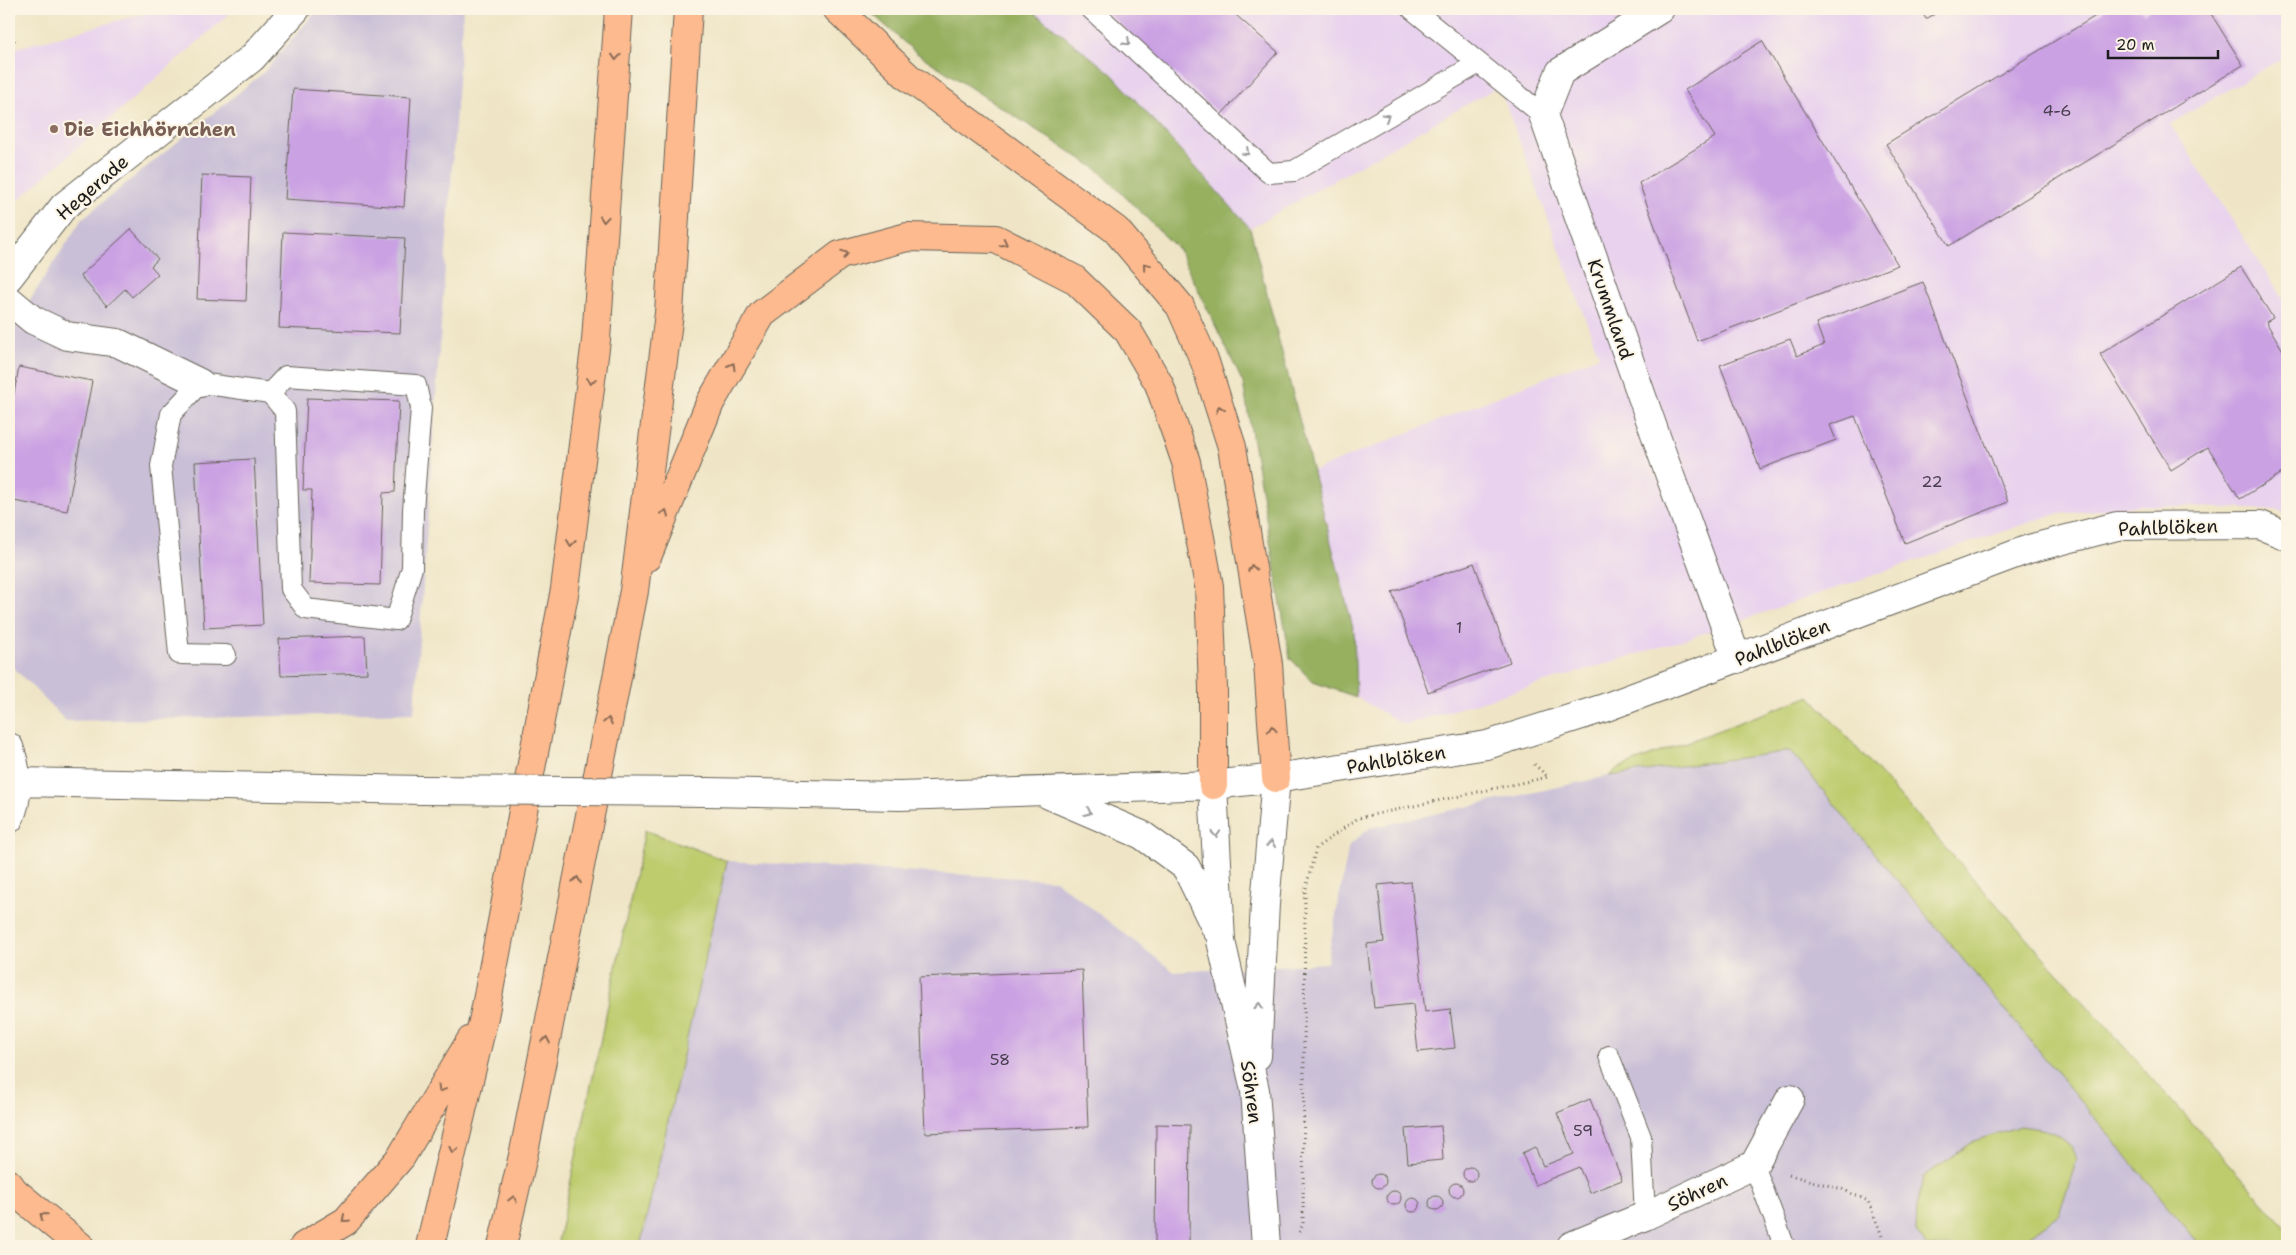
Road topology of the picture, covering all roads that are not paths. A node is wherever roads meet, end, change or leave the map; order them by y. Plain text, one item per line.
1 (296, 9) edge
2 (619, 9) edge
3 (688, 9) edge
4 (837, 9) edge
5 (1091, 9) edge
6 (1412, 9) edge
7 (1660, 9) edge
8 (1478, 64) junction
9 (1543, 116) junction
10 (9, 277) edge
11 (9, 300) edge
12 (200, 382) junction
13 (270, 393) junction
14 (2287, 536) edge
15 (634, 591) junction
16 (226, 655) dead end
17 (1737, 659) junction
18 (9, 748) edge
19 (1276, 778) junction
20 (17, 782) junction
21 (1213, 785) junction
22 (1043, 792) junction
23 (9, 819) edge
24 (1221, 941) junction
25 (484, 1017) junction
26 (1609, 1056) dead end
27 (1255, 1090) junction
28 (1790, 1099) dead end
29 (1754, 1165) junction
30 (9, 1184) edge
31 (1645, 1216) junction
32 (80, 1246) edge
33 (304, 1246) edge
34 (430, 1246) edge
35 (502, 1246) edge
36 (1266, 1246) edge
37 (1570, 1246) edge
38 (1784, 1246) edge

1 - 10 street, Hegerade
2 -> 25 highway
3 - 15 highway
19 -> 4 highway
5 -> 8 lane
6 - 8 lane
7 - 9 street
8 - 9 lane
9 - 17 street, Krummland
11 - 12 street
12 - 13 lane
12 - 16 lane
13 - 13 lane
14 - 17 street, Pahlblöken
15 -> 21 highway
35 -> 15 highway
17 - 19 street, Pahlblöken
18 - 20 street
19 - 21 street, Pahlblöken
27 -> 19 street
20 - 22 street, Pahlblöken, bridge
20 - 23 street
21 - 22 street, Pahlblöken
21 -> 24 street
22 -> 24 street
24 - 27 street, Söhren
25 -> 33 highway
25 -> 34 highway
26 - 31 lane
27 - 36 street, Söhren
28 - 29 street
29 - 31 street, Söhren
29 - 38 lane
32 -> 30 highway
31 - 37 street, Söhren

